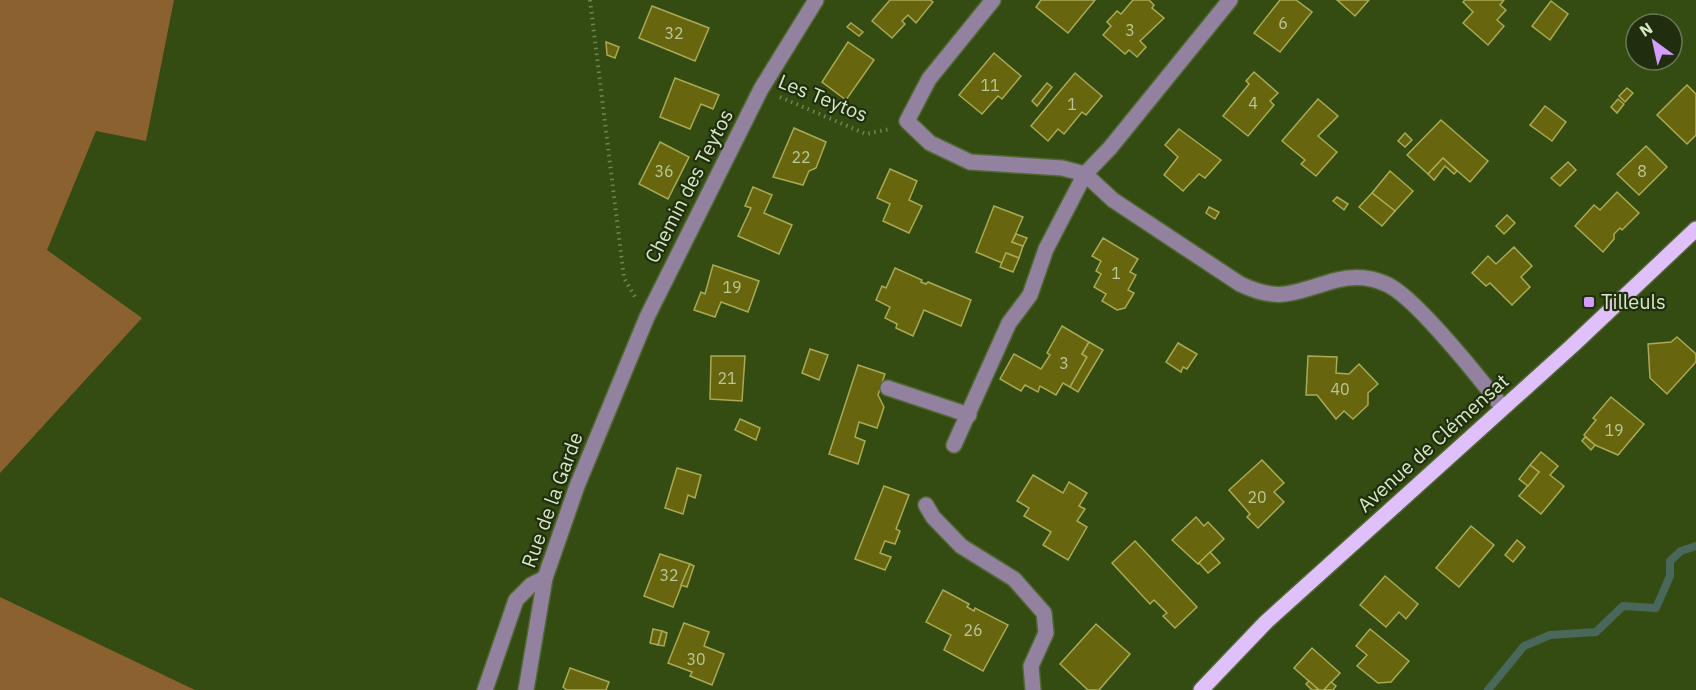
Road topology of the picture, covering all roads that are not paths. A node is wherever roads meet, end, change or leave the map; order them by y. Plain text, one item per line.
1 (816, 0) edge
2 (993, 0) edge
3 (1230, 0) edge
4 (1085, 174) junction
5 (1696, 229) edge
6 (888, 388) dead end
7 (614, 398) joint
8 (1503, 408) junction
9 (969, 415) junction
10 (954, 445) dead end
11 (926, 505) dead end
12 (545, 578) junction
13 (485, 690) edge
14 (526, 690) edge
15 (1033, 690) edge
16 (1201, 690) edge

1 - 7 street, Chemin des Teytos
2 - 4 street
3 - 4 street
4 - 8 street
4 - 9 street
5 - 8 main road, Avenue de Clémensat
6 - 9 street
7 - 12 street, Rue de la Garde
8 - 16 main road, Avenue de Clémensat
9 - 10 street
11 - 15 street
12 - 13 street
12 - 14 street, Rue de la Garde

